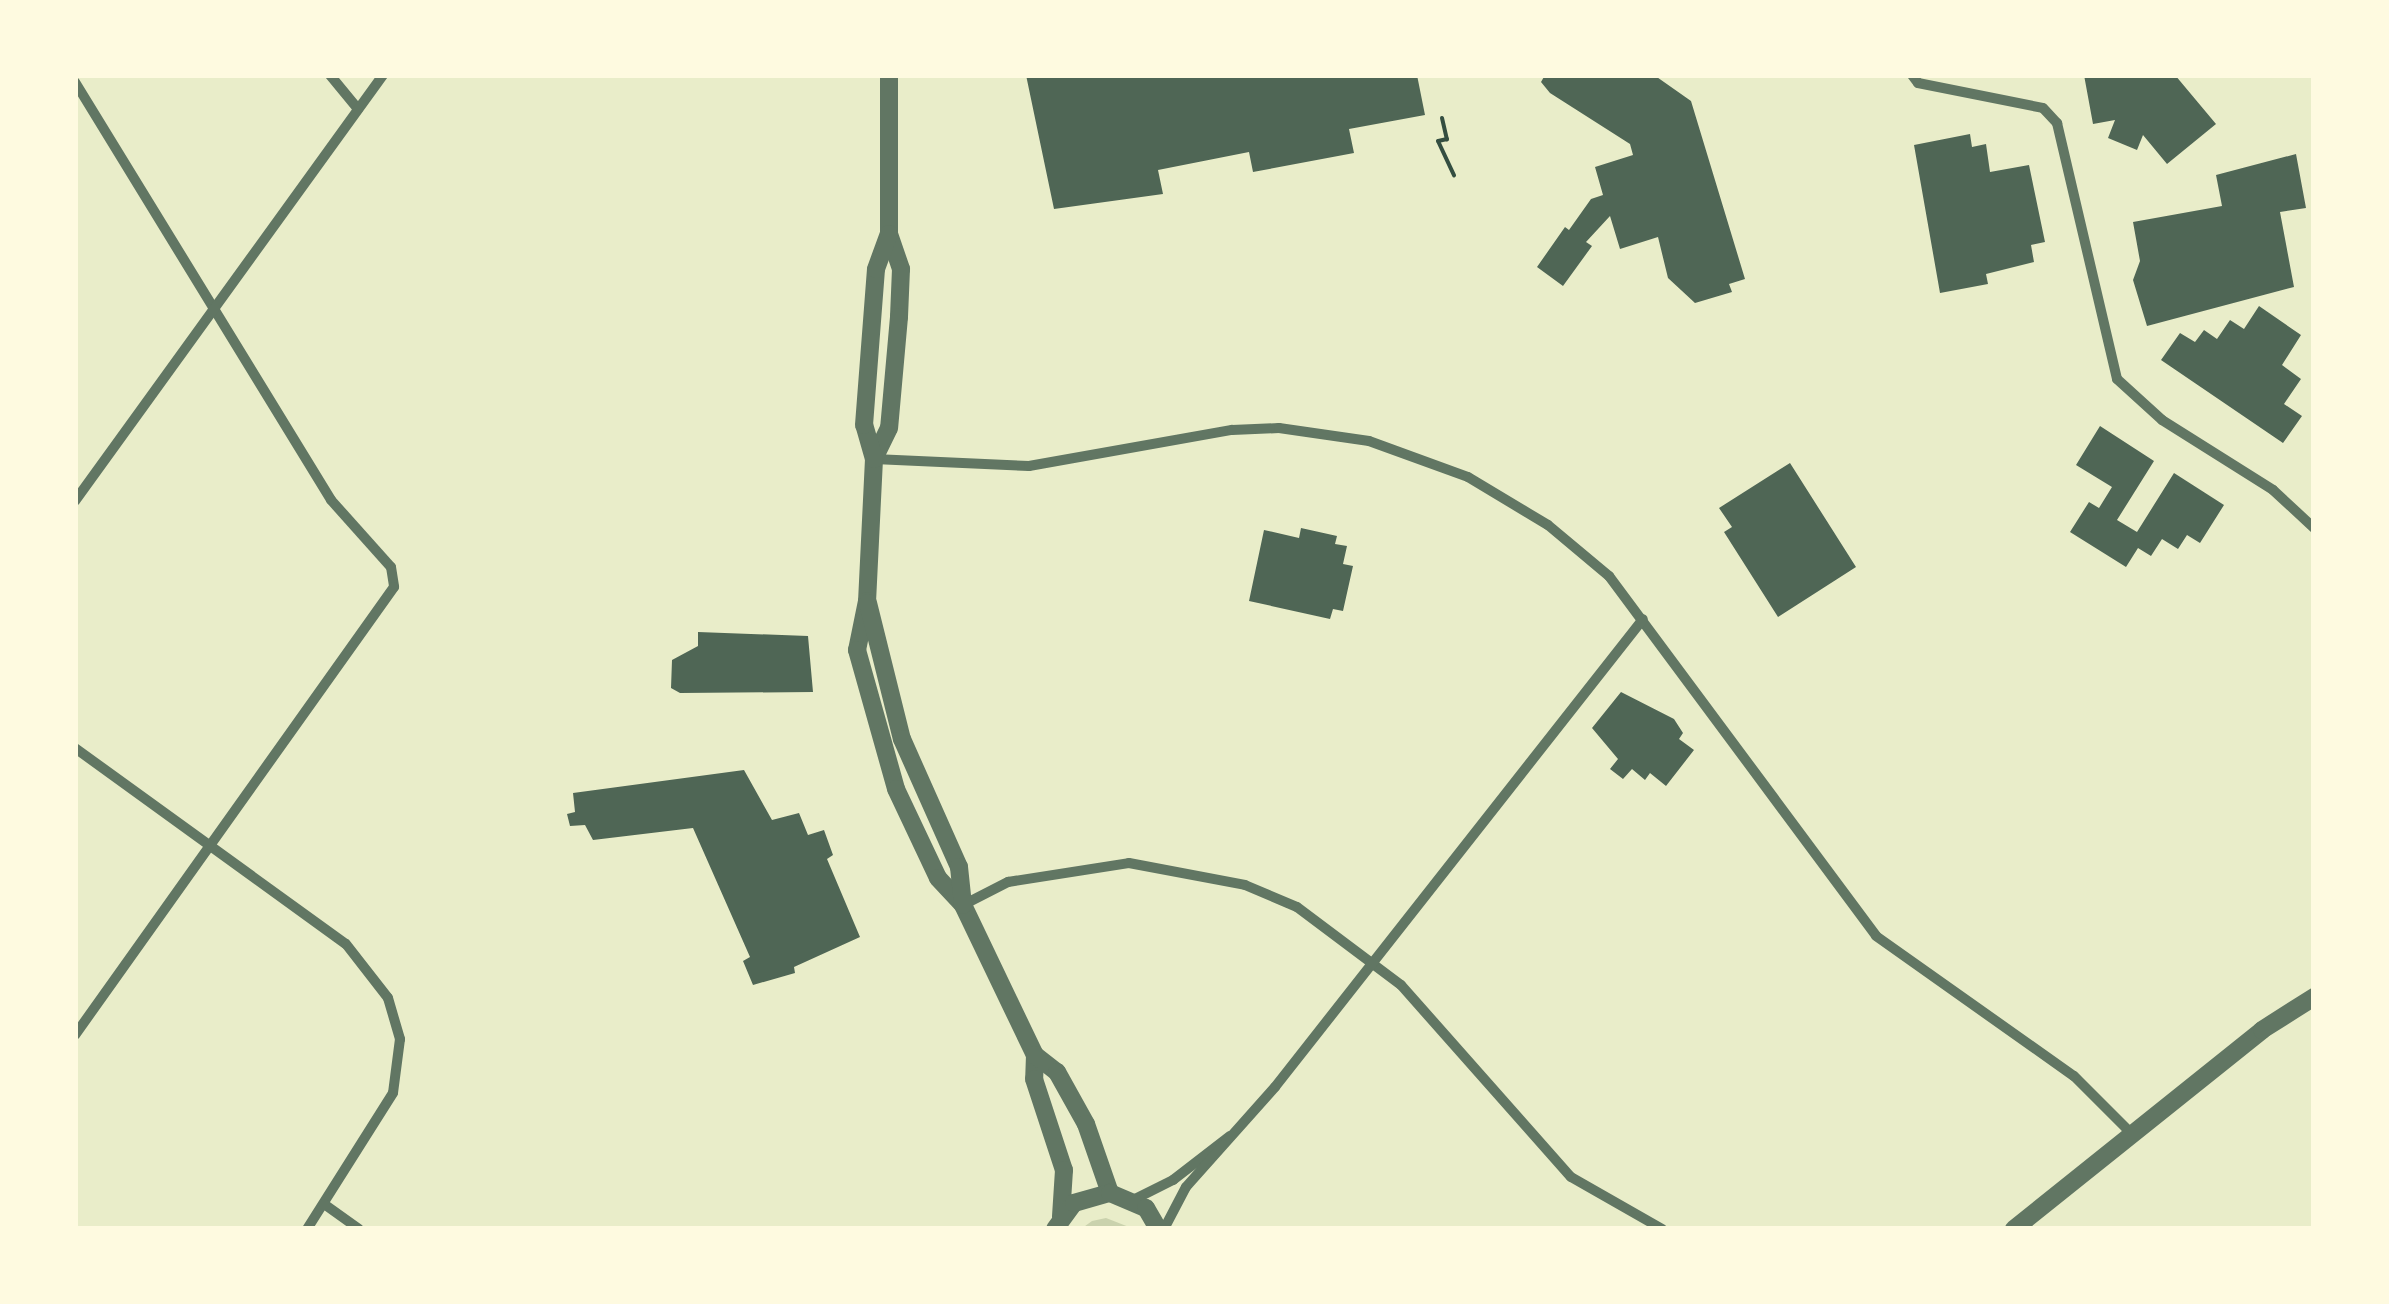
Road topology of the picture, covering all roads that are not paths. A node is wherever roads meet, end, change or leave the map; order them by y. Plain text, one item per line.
1 (330, 75) edge
2 (383, 75) edge
3 (889, 75) edge
4 (1912, 75) edge
5 (75, 82) edge
6 (358, 109) junction
7 (889, 234) junction
8 (217, 304) junction
9 (874, 460) junction
10 (75, 500) edge
11 (2314, 528) edge
12 (1643, 619) junction
13 (75, 748) edge
14 (210, 847) junction
15 (963, 905) junction
16 (1374, 962) junction
17 (2314, 997) edge
18 (75, 1034) edge
19 (1035, 1056) junction
20 (2133, 1135) junction
21 (1231, 1136) junction
22 (1110, 1193) junction
23 (1133, 1200) junction
24 (324, 1204) junction
25 (1058, 1223) edge
26 (306, 1229) edge
27 (358, 1229) edge
28 (1161, 1229) edge
29 (1662, 1229) edge
30 (2014, 1229) edge

1 - 6 street
2 - 6 street
3 - 7 street
4 - 11 street
5 - 8 street
6 - 8 street
7 - 9 street
7 - 9 street
8 - 10 street
8 - 14 street
9 - 12 street
9 - 15 street
12 - 16 street
12 - 20 street
13 - 14 street
14 - 18 street
14 - 24 street
15 - 16 street
15 - 19 street
16 - 21 street
16 - 29 street
17 - 20 street
19 - 22 street
19 - 25 street
20 - 30 street
21 - 23 street
21 - 28 street
22 - 23 street
22 - 25 street
23 - 28 street
24 - 26 street
24 - 27 street

